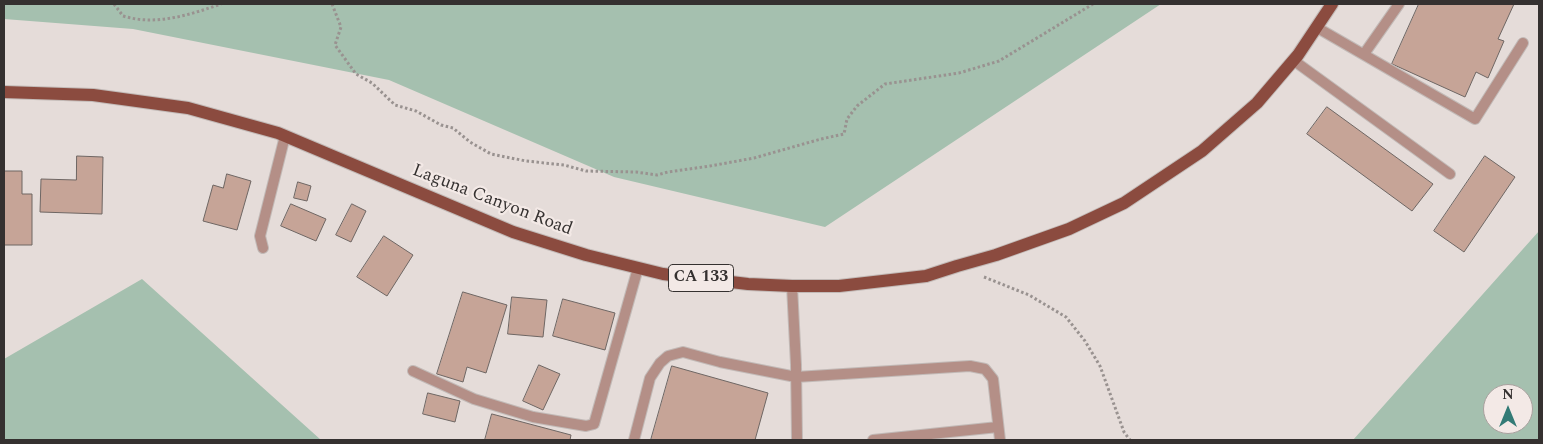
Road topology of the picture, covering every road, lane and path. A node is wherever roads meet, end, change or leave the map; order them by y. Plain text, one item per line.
1 (114, 4) edge
2 (221, 4) edge
3 (332, 4) edge
4 (1093, 4) edge
5 (1332, 4) edge
6 (1399, 4) edge
7 (1316, 27) junction
8 (1523, 43) dead end
9 (1364, 54) junction
10 (1293, 60) junction
11 (4, 92) edge
12 (285, 136) junction
13 (1450, 174) dead end
14 (262, 248) dead end
15 (957, 266) junction
16 (638, 268) junction
17 (792, 286) junction
18 (414, 371) dead end
19 (796, 377) junction
20 (998, 427) junction
21 (634, 440) edge
22 (797, 440) edge
23 (873, 440) edge
24 (1000, 440) edge
25 (1130, 440) edge

1 - 2 path
3 - 4 path
5 - 7 main road, Laguna Canyon Road / CA 133
6 - 9 lane
7 - 9 lane
7 - 10 main road, Laguna Canyon Road / CA 133
8 - 9 lane
10 - 13 lane
10 - 15 main road, Laguna Canyon Road / CA 133
11 - 12 main road, Laguna Canyon Road / CA 133
12 - 14 lane
12 - 16 main road, Laguna Canyon Road / CA 133
15 - 17 main road, Laguna Canyon Road / CA 133
15 - 25 path
16 - 17 main road, Laguna Canyon Road / CA 133
16 - 18 lane
17 - 19 lane
19 - 20 lane
19 - 21 lane
19 - 22 lane
20 - 23 lane
20 - 24 lane

